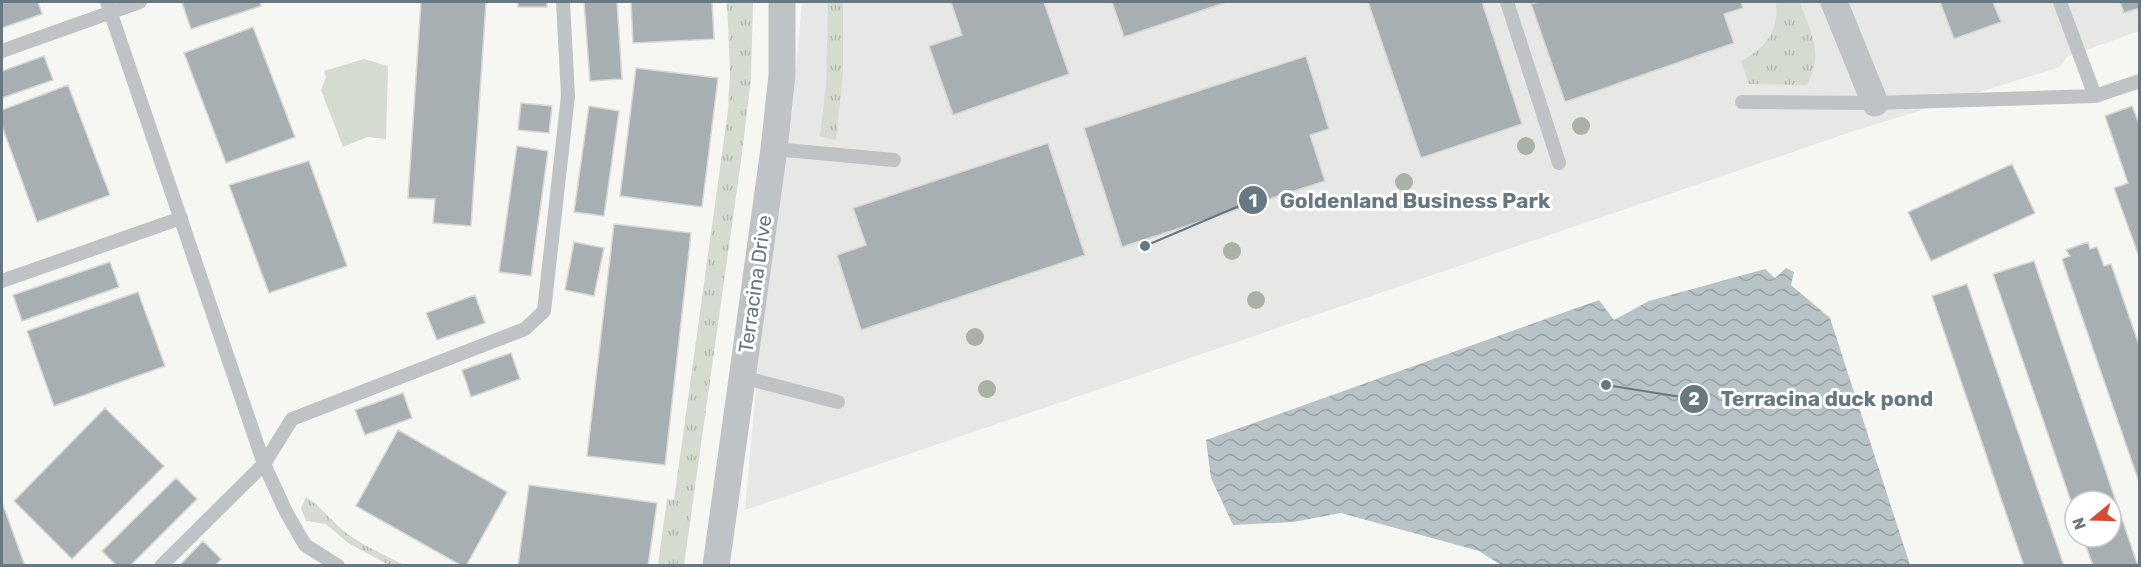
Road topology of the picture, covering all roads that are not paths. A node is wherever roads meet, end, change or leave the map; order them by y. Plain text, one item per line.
1 (140, 2) edge
2 (563, 2) edge
3 (782, 2) edge
4 (1507, 2) edge
5 (1834, 2) edge
6 (2060, 2) edge
7 (109, 7) edge
8 (2, 51) edge
9 (2139, 81) edge
10 (2095, 96) junction
11 (1742, 102) dead end
12 (1875, 103) junction
13 (774, 149) junction
14 (894, 160) dead end
15 (1559, 163) dead end
16 (181, 218) junction
17 (2, 280) edge
18 (742, 377) junction
19 (838, 402) dead end
20 (264, 464) junction
21 (161, 566) edge
22 (338, 566) edge
23 (716, 566) edge

1 - 7 lane
2 - 20 lane
3 - 13 street, Terracina Drive
4 - 15 lane
5 - 12 street
6 - 10 lane
7 - 8 lane
7 - 16 lane
9 - 10 lane
10 - 12 lane
11 - 12 lane
13 - 14 lane
13 - 18 street, Terracina Drive
16 - 17 lane
16 - 20 lane
18 - 19 lane
18 - 23 street, Terracina Drive
20 - 21 lane
20 - 22 lane

